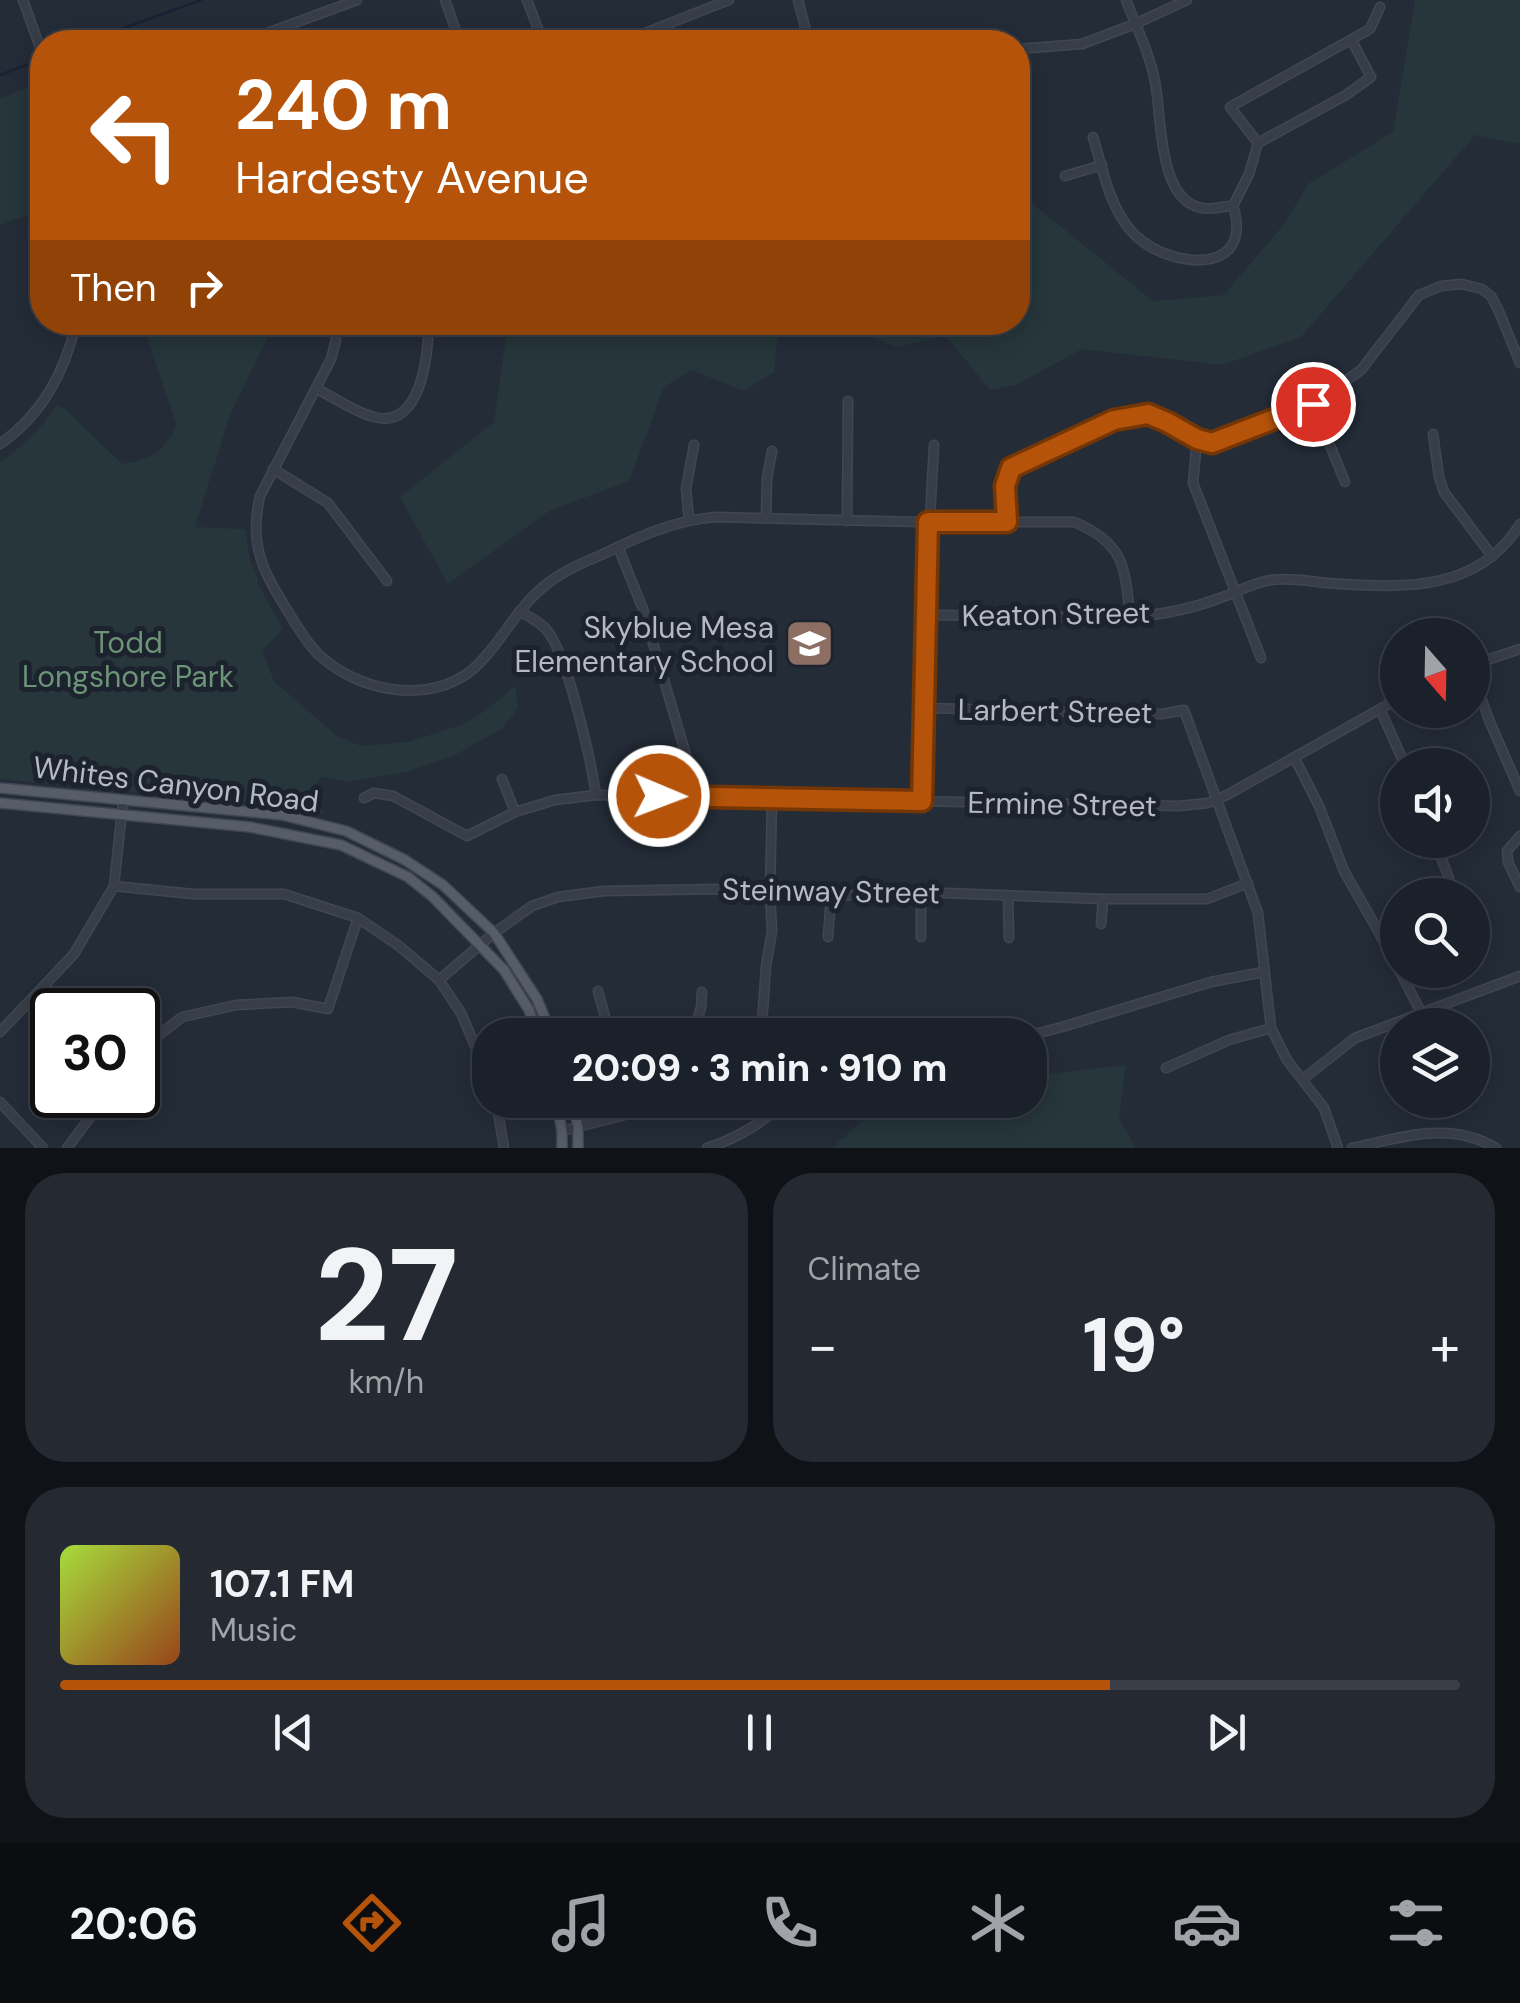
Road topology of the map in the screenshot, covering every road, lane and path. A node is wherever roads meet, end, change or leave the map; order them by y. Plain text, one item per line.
1 (357, 0) edge
2 (445, 0) edge
3 (527, 0) edge
4 (728, 0) edge
5 (798, 0) edge
6 (1126, 0) edge
7 (1187, 0) edge
8 (27, 2) edge
9 (1380, 7) dead end
10 (1136, 24) junction
11 (35, 30) edge
12 (276, 30) edge
13 (456, 30) edge
14 (538, 30) edge
15 (652, 30) edge
16 (807, 30) edge
17 (1352, 41) junction
18 (1030, 48) edge
19 (1093, 137) dead end
20 (1258, 143) junction
21 (1102, 165) junction
22 (1065, 176) dead end
23 (1234, 206) junction
24 (73, 335) edge
25 (334, 335) edge
26 (428, 335) edge
27 (1520, 363) edge
28 (317, 389) junction
29 (848, 402) dead end
30 (1313, 404) junction
31 (1433, 434) dead end
32 (1197, 439) junction
33 (0, 444) edge
34 (694, 445) dead end
35 (934, 445) dead end
36 (772, 451) dead end
37 (273, 469) junction
38 (1346, 482) dead end
39 (766, 518) junction
40 (689, 519) junction
41 (848, 521) junction
42 (928, 522) junction
43 (1007, 522) junction
44 (1520, 524) edge
45 (618, 546) junction
46 (1492, 556) junction
47 (388, 581) dead end
48 (1235, 593) junction
49 (520, 610) junction
50 (926, 615) junction
51 (1130, 617) junction
52 (1520, 649) edge
53 (1261, 658) dead end
54 (1490, 662) edge
55 (925, 708) junction
56 (1380, 709) edge
57 (1490, 721) edge
58 (1294, 758) junction
59 (502, 780) dead end
60 (0, 788) edge
61 (1520, 791) edge
62 (596, 794) junction
63 (690, 796) junction
64 (364, 798) dead end
65 (772, 800) junction
66 (1217, 800) junction
67 (123, 801) junction
68 (922, 801) junction
69 (0, 803) edge
70 (515, 812) junction
71 (122, 815) junction
72 (1520, 836) edge
73 (1441, 858) edge
74 (1449, 878) dead end
75 (1248, 883) junction
76 (114, 886) junction
77 (1520, 887) edge
78 (922, 892) junction
79 (770, 893) junction
80 (831, 896) junction
81 (1008, 896) junction
82 (1102, 899) junction
83 (358, 918) junction
84 (1101, 924) dead end
85 (494, 933) junction
86 (1380, 936) edge
87 (828, 937) dead end
88 (921, 937) dead end
89 (1009, 938) dead end
90 (481, 944) junction
91 (1263, 972) junction
92 (1520, 976) edge
93 (439, 980) junction
94 (598, 990) dead end
95 (702, 992) dead end
96 (1432, 1008) edge
97 (532, 1018) edge
98 (545, 1018) edge
99 (605, 1018) edge
100 (698, 1018) edge
101 (762, 1018) edge
102 (1271, 1028) junction
103 (1380, 1028) edge
104 (1047, 1031) edge
105 (0, 1032) edge
106 (160, 1034) edge
107 (472, 1039) edge
108 (1166, 1068) dead end
109 (1303, 1079) junction
110 (0, 1102) edge
111 (90, 1118) edge
112 (499, 1118) edge
113 (559, 1118) edge
114 (576, 1118) edge
115 (614, 1118) edge
116 (768, 1118) edge
117 (578, 1126) junction
118 (562, 1131) junction
119 (44, 1148) edge
120 (67, 1148) edge
121 (504, 1148) edge
122 (562, 1148) edge
123 (578, 1148) edge
124 (707, 1148) edge
125 (1338, 1148) edge
126 (1352, 1148) edge
127 (1496, 1148) edge

1 - 12 street
2 - 13 street
3 - 14 street
4 - 15 street
5 - 16 street
6 - 10 street
7 - 10 street
8 - 11 street
9 - 17 street
10 - 18 street
10 - 23 street
17 - 20 street
17 - 20 street
19 - 21 street
20 - 23 street
21 - 22 street
21 - 23 street
24 - 33 street
25 - 28 street
26 - 28 street
27 - 30 street
28 - 37 street
29 - 41 street
30 - 32 street
30 - 38 street
31 - 46 street
32 - 43 street
32 - 48 street
34 - 40 street
35 - 42 street
36 - 39 street
37 - 47 street
37 - 49 street
39 - 40 street
39 - 41 street
40 - 45 street
41 - 42 street
42 - 43 street
42 - 50 street
43 - 51 street
44 - 46 street, Keaton Street
45 - 49 street
45 - 63 street
46 - 48 street, Keaton Street
48 - 51 street, Keaton Street
48 - 53 street
49 - 62 street
50 - 51 street, Keaton Street
50 - 55 street
52 - 54 street
55 - 66 street, Larbert Street
55 - 68 street
56 - 58 street, Ermine Street
57 - 61 street
58 - 66 street, Ermine Street
58 - 86 street
59 - 70 street
60 - 67 main road, Whites Canyon Road
62 - 63 street, Ermine Street
62 - 70 street, Ermine Street
63 - 65 street, Ermine Street
64 - 70 street, Ermine Street
65 - 68 street, Ermine Street
65 - 79 street
66 - 68 street, Ermine Street
66 - 75 street
67 - 71 street
67 - 85 main road, Whites Canyon Road
69 - 71 main road, Whites Canyon Road
71 - 76 street
71 - 90 main road, Whites Canyon Road
72 - 77 street
73 - 74 street
75 - 82 street, Steinway Street
75 - 91 street
76 - 83 street
76 - 105 street
78 - 80 street, Steinway Street
78 - 81 street, Steinway Street
78 - 88 street
79 - 80 street, Steinway Street
79 - 85 street, Steinway Street
79 - 101 street
80 - 87 street
81 - 82 street, Steinway Street
81 - 89 street
82 - 84 street
83 - 93 street
83 - 106 street
85 - 90 street, Steinway Street
85 - 98 main road, Whites Canyon Road
90 - 93 street, Steinway Street
90 - 97 main road, Whites Canyon Road
91 - 102 street
91 - 104 street
92 - 96 street
93 - 107 street
94 - 99 street
95 - 100 street
102 - 108 street
102 - 109 street
103 - 109 street
109 - 125 street
110 - 119 street
111 - 120 street
112 - 121 street
113 - 118 main road
114 - 117 main road
115 - 117 street
116 - 124 street
117 - 118 street
117 - 123 main road
118 - 122 main road
126 - 127 street

